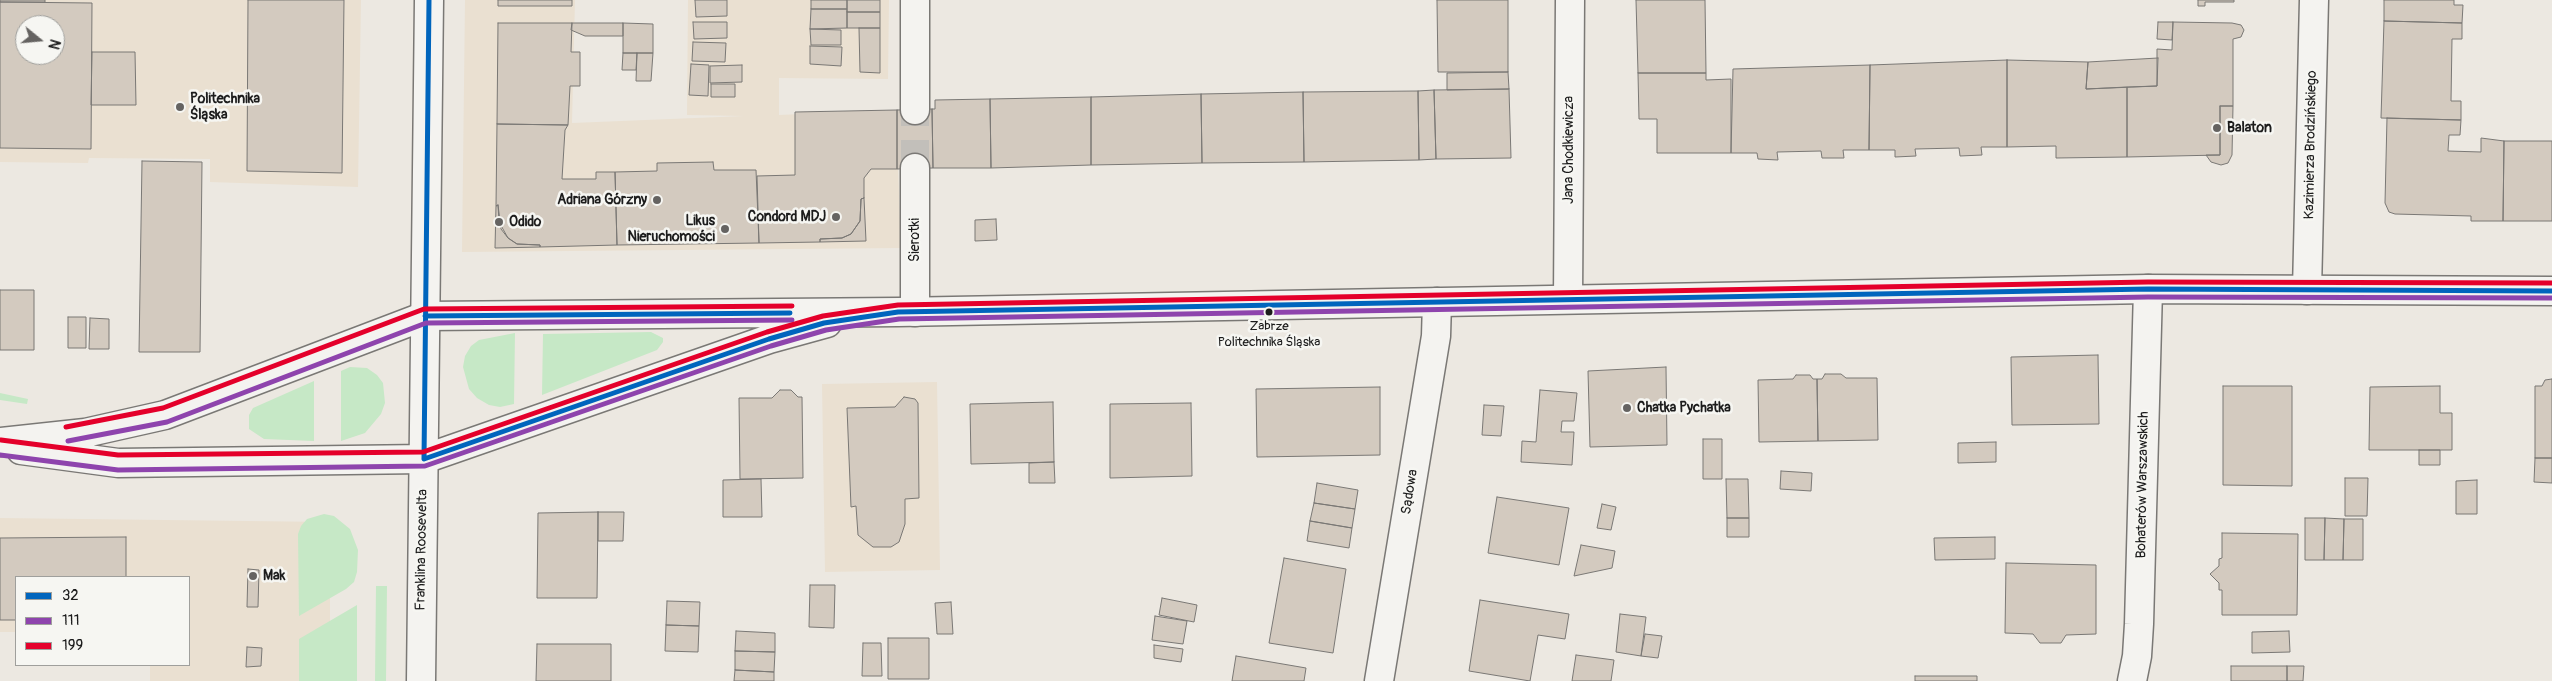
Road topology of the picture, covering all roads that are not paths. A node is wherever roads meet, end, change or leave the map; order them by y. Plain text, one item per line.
1 (428, 0) edge
2 (915, 0) edge
3 (1570, 0) edge
4 (2314, 0) edge
5 (915, 110) tunnel mouth
6 (915, 168) tunnel mouth
7 (2148, 289) junction
8 (2307, 290) junction
9 (2552, 291) edge
10 (1568, 299) junction
11 (1437, 302) junction
12 (906, 312) junction
13 (425, 316) junction
14 (0, 442) edge
15 (0, 447) edge
16 (424, 459) junction
17 (421, 681) edge
18 (1379, 681) edge
19 (2132, 681) edge

1 - 13 main road, Franklina Roosevelta
2 - 5 main road
3 - 10 main road, Jana Chodkiewicza
4 - 8 main road, Kazimierza Brodzińskiego
6 - 12 main road, Sierotki
7 - 8 main road
7 - 10 main road
7 - 19 main road, Bohaterów Warszawskich
8 - 9 main road
10 - 11 main road
11 - 12 main road
11 - 18 main road, Sądowa
12 - 13 main road
12 - 16 main road
13 - 14 main road
13 - 16 main road, Franklina Roosevelta
15 - 16 main road
16 - 17 main road, Franklina Roosevelta

